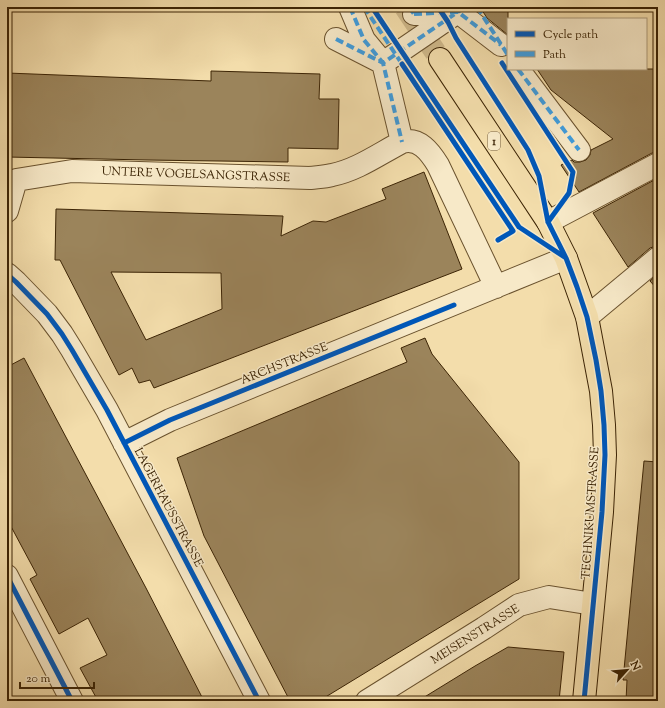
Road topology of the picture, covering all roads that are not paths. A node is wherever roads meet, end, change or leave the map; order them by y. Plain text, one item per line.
1 (350, 7) edge
2 (415, 9) edge
3 (466, 9) edge
4 (336, 39) dead end
5 (505, 50) edge
6 (440, 60) tunnel mouth
7 (383, 63) junction
8 (519, 70) edge
9 (402, 142) junction
10 (579, 150) dead end
11 (658, 164) edge
12 (7, 211) edge
13 (548, 222) junction
14 (566, 258) junction
15 (658, 258) edge
16 (7, 274) edge
17 (496, 287) junction
18 (587, 317) junction
19 (124, 443) junction
20 (7, 576) edge
21 (593, 604) junction
22 (72, 701) edge
23 (259, 701) edge
24 (367, 701) edge
25 (584, 701) edge

1 - 7 street
2 - 3 street
3 - 5 street
3 - 7 street
4 - 7 street
6 - 13 main road, 1
7 - 9 street
8 - 10 street
9 - 12 street, UNTERE VOGELSANGSTRASSE
9 - 17 street
11 - 13 street
13 - 14 main road, 1
14 - 17 street, ARCHSTRASSE
14 - 18 main road, TECHNIKUMSTRASSE / 1
15 - 18 street
16 - 19 street, LAGERHAUSSTRASSE
17 - 19 street, ARCHSTRASSE
18 - 21 main road, TECHNIKUMSTRASSE / 1
19 - 23 street, LAGERHAUSSTRASSE
20 - 22 street
21 - 24 street, MEISENSTRASSE
21 - 25 main road, TECHNIKUMSTRASSE / 1

